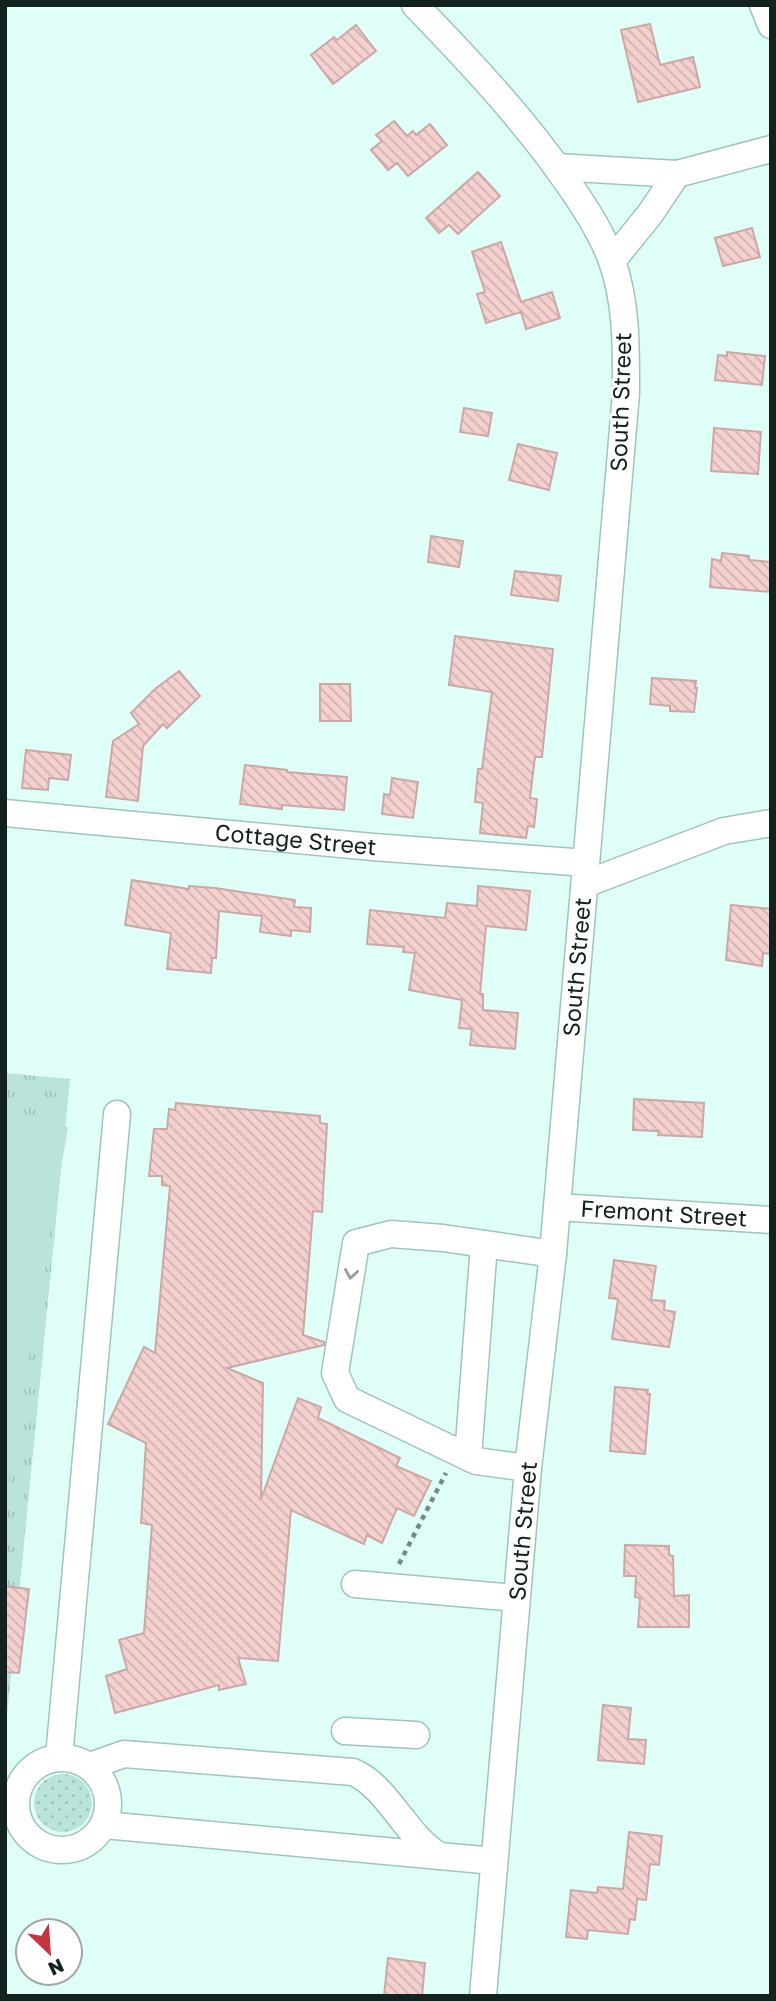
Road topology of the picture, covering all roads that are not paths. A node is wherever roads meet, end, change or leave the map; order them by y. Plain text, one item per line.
1 (415, 5) edge
2 (763, 5) edge
3 (771, 25) edge
4 (771, 149) edge
5 (556, 167) junction
6 (677, 174) junction
7 (612, 261) junction
8 (5, 813) edge
9 (771, 823) edge
10 (586, 873) junction
11 (117, 1114) dead end
12 (557, 1207) junction
13 (771, 1220) edge
14 (484, 1244) junction
15 (553, 1254) junction
16 (468, 1457) junction
17 (528, 1468) junction
18 (355, 1584) dead end
19 (516, 1598) junction
20 (345, 1731) dead end
21 (416, 1735) dead end
22 (59, 1757) junction
23 (90, 1766) junction
24 (104, 1825) junction
25 (438, 1855) junction
26 (494, 1861) junction
27 (484, 1996) edge

1 - 5 street, South Street
2 - 3 street
4 - 6 street
5 - 6 street
5 - 7 street, South Street
6 - 7 street
7 - 10 street, South Street
8 - 10 street, Cottage Street
9 - 10 street
10 - 12 street, South Street
11 - 22 street
12 - 13 street, Fremont Street
12 - 15 street, South Street
14 - 15 street
14 - 16 street
14 -> 16 street
15 - 17 street, South Street
16 - 17 street
17 - 19 street, South Street
18 - 19 street
19 - 26 street, South Street
20 - 21 street
22 - 23 street
22 - 24 street
23 - 24 street
23 - 25 street
24 - 25 street
25 - 26 street
26 - 27 street, South Street

